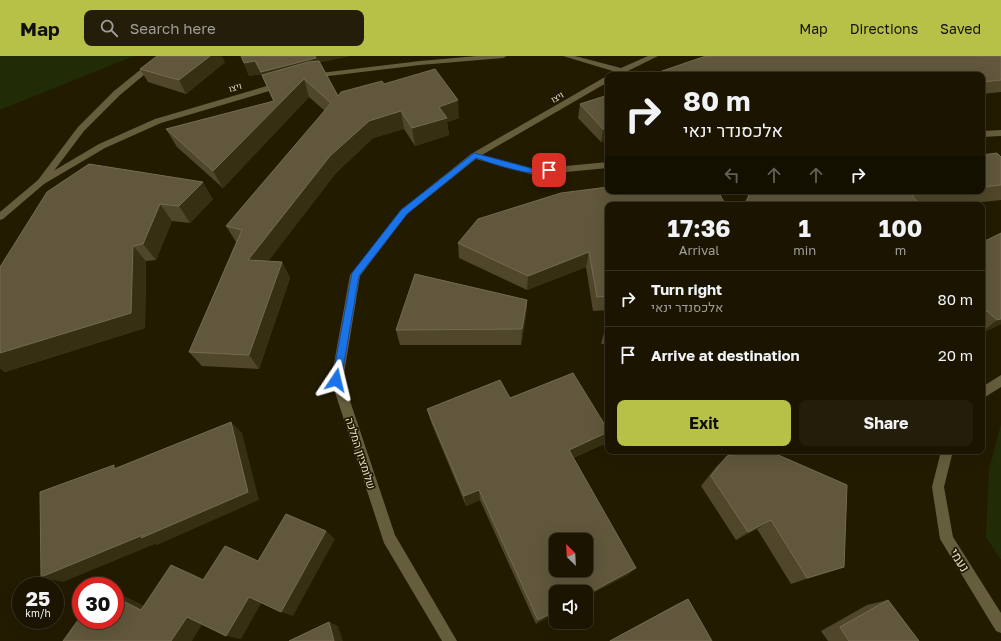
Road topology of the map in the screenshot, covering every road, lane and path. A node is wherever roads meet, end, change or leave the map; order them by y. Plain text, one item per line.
1 (162, 56) edge
2 (503, 56) edge
3 (567, 56) edge
4 (654, 56) edge
5 (615, 72) edge
6 (620, 72) edge
7 (304, 78) edge
8 (605, 81) edge
9 (289, 82) edge
10 (1001, 133) edge
11 (985, 134) edge
12 (474, 156) junction
13 (605, 165) edge
14 (41, 182) junction
15 (0, 216) edge
16 (1001, 380) edge
17 (985, 392) edge
18 (946, 454) edge
19 (1001, 626) edge
20 (450, 641) edge

1 - 14 street
2 - 7 street
3 - 5 street
4 - 6 street
8 - 12 street, ויצו
9 - 14 street, ויצו
10 - 11 street
12 - 13 street
12 - 20 street, שלומציון המלכה
14 - 15 street, ויצו
16 - 17 street
18 - 19 street, נעמי

